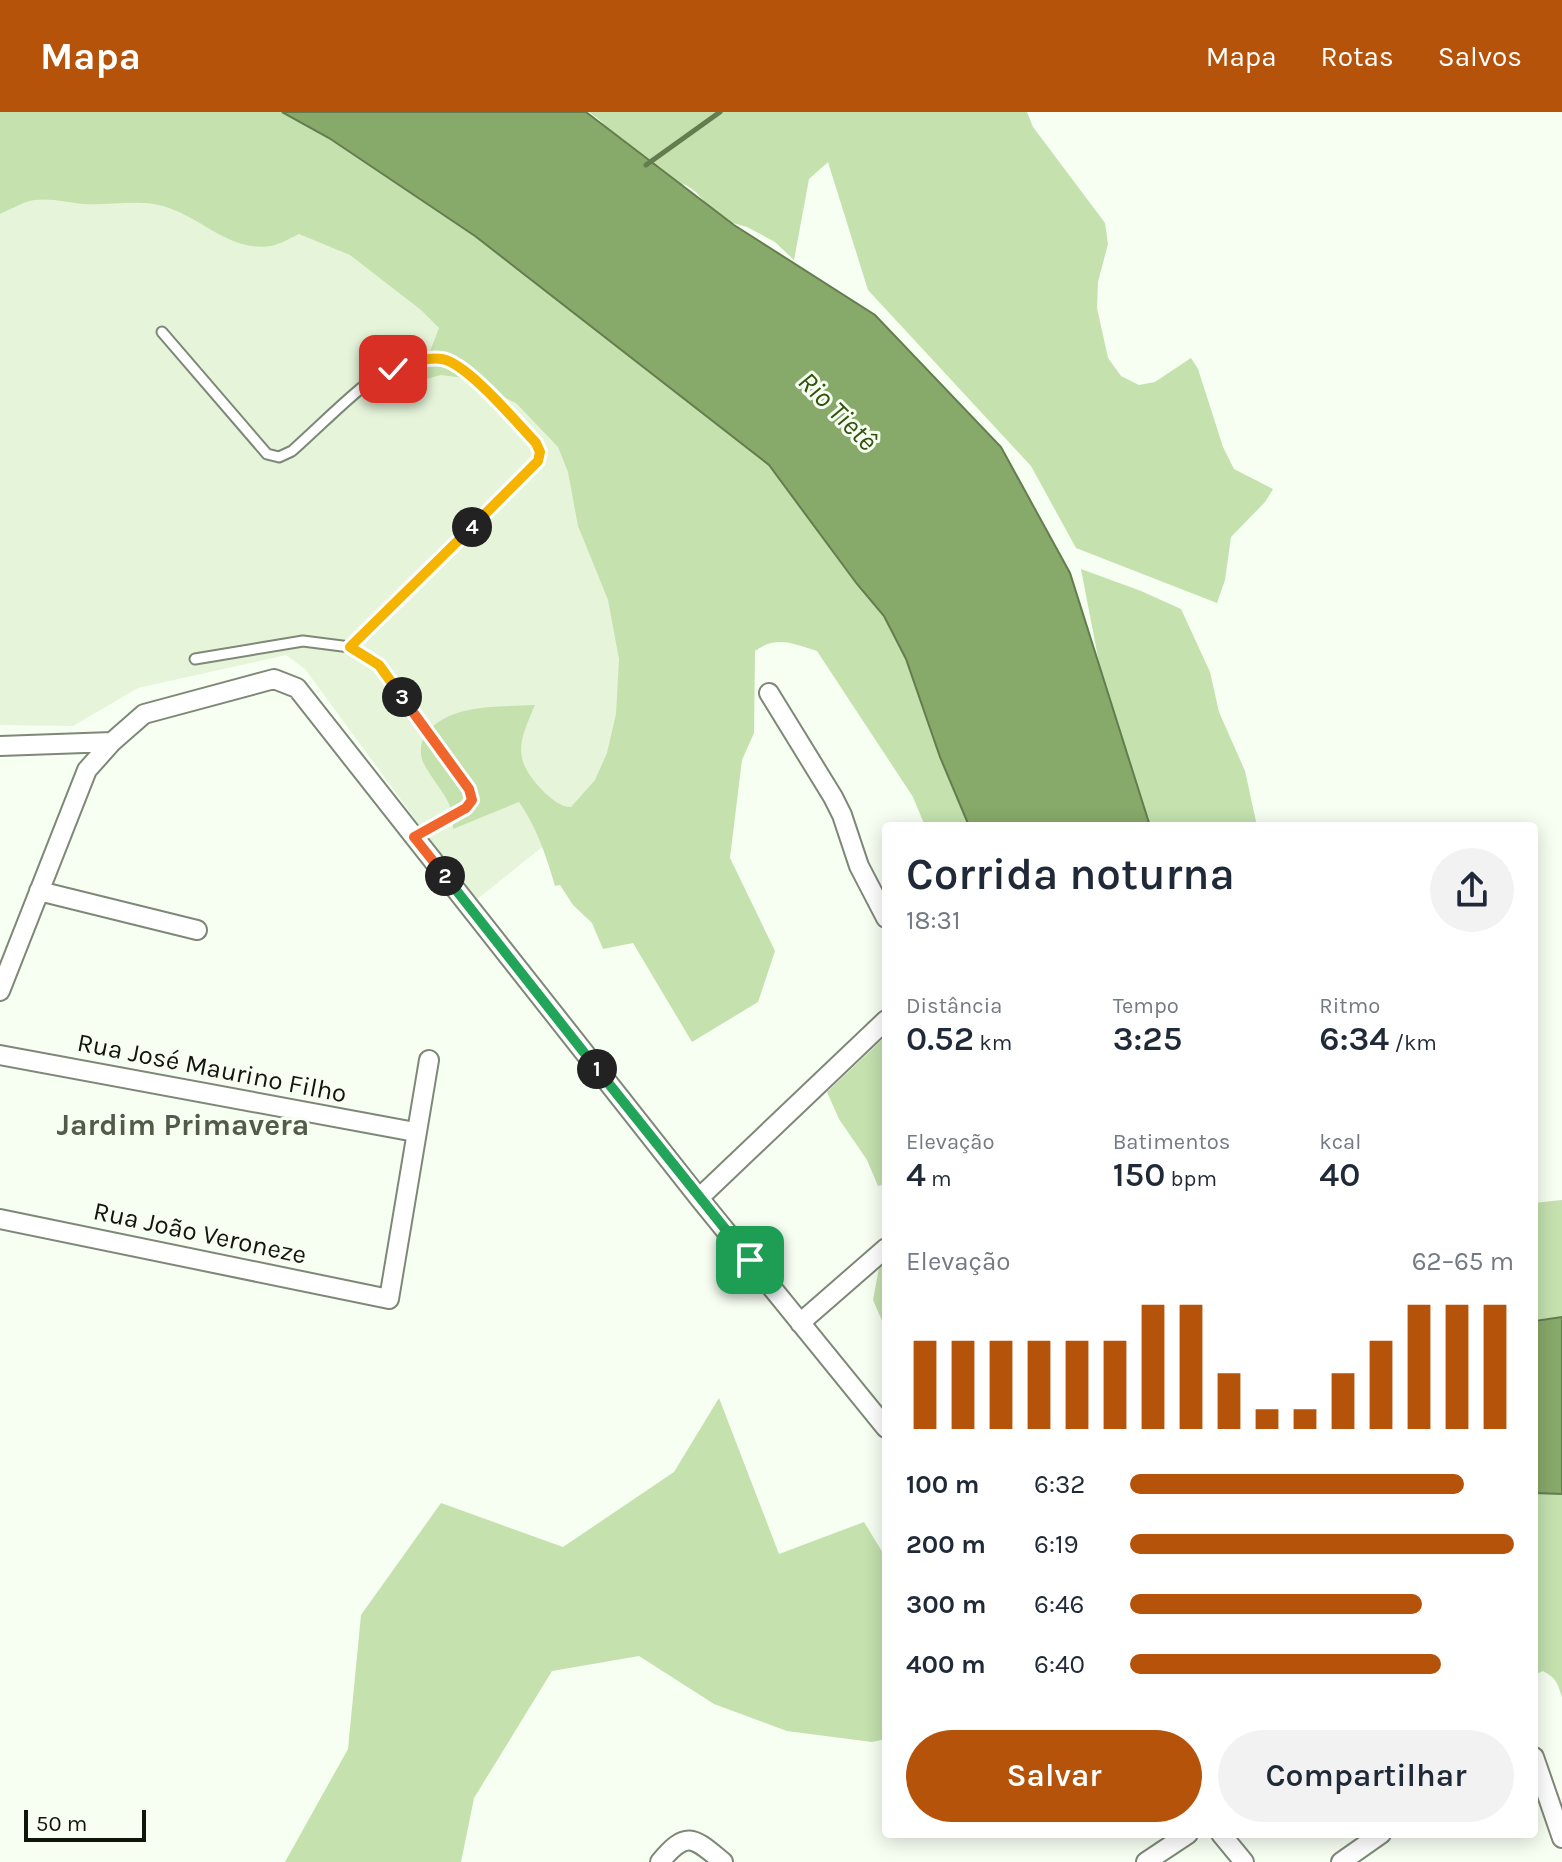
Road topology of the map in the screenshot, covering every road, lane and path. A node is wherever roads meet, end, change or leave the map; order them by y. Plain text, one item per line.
1 (162, 332) dead end
2 (350, 647) junction
3 (195, 659) dead end
4 (769, 693) dead end
5 (112, 742) junction
6 (0, 746) edge
7 (414, 837) junction
8 (39, 891) junction
9 (882, 910) edge
10 (197, 930) dead end
11 (7, 954) edge
12 (0, 991) edge
13 (882, 1024) edge
14 (0, 1055) edge
15 (429, 1060) dead end
16 (415, 1132) junction
17 (699, 1198) junction
18 (0, 1219) edge
19 (882, 1251) edge
20 (800, 1323) junction
21 (882, 1423) edge
22 (1538, 1769) edge
23 (1182, 1838) edge
24 (1224, 1838) edge
25 (1375, 1838) edge
26 (1562, 1838) edge
27 (660, 1862) edge
28 (723, 1862) edge
29 (1146, 1862) edge
30 (1244, 1862) edge
31 (1341, 1862) edge

1 - 2 lane
2 - 3 lane
2 - 7 lane
4 - 9 street
5 - 6 street
5 - 7 street
5 - 8 street
7 - 17 street
8 - 10 street
8 - 11 street
11 - 12 street
13 - 17 street
14 - 16 street, Rua José Maurino Filho
15 - 16 street
16 - 18 street, Rua João Veroneze
17 - 20 street
19 - 20 street
20 - 21 street
22 - 26 street
23 - 29 street
24 - 30 street
25 - 31 street
27 - 28 street

